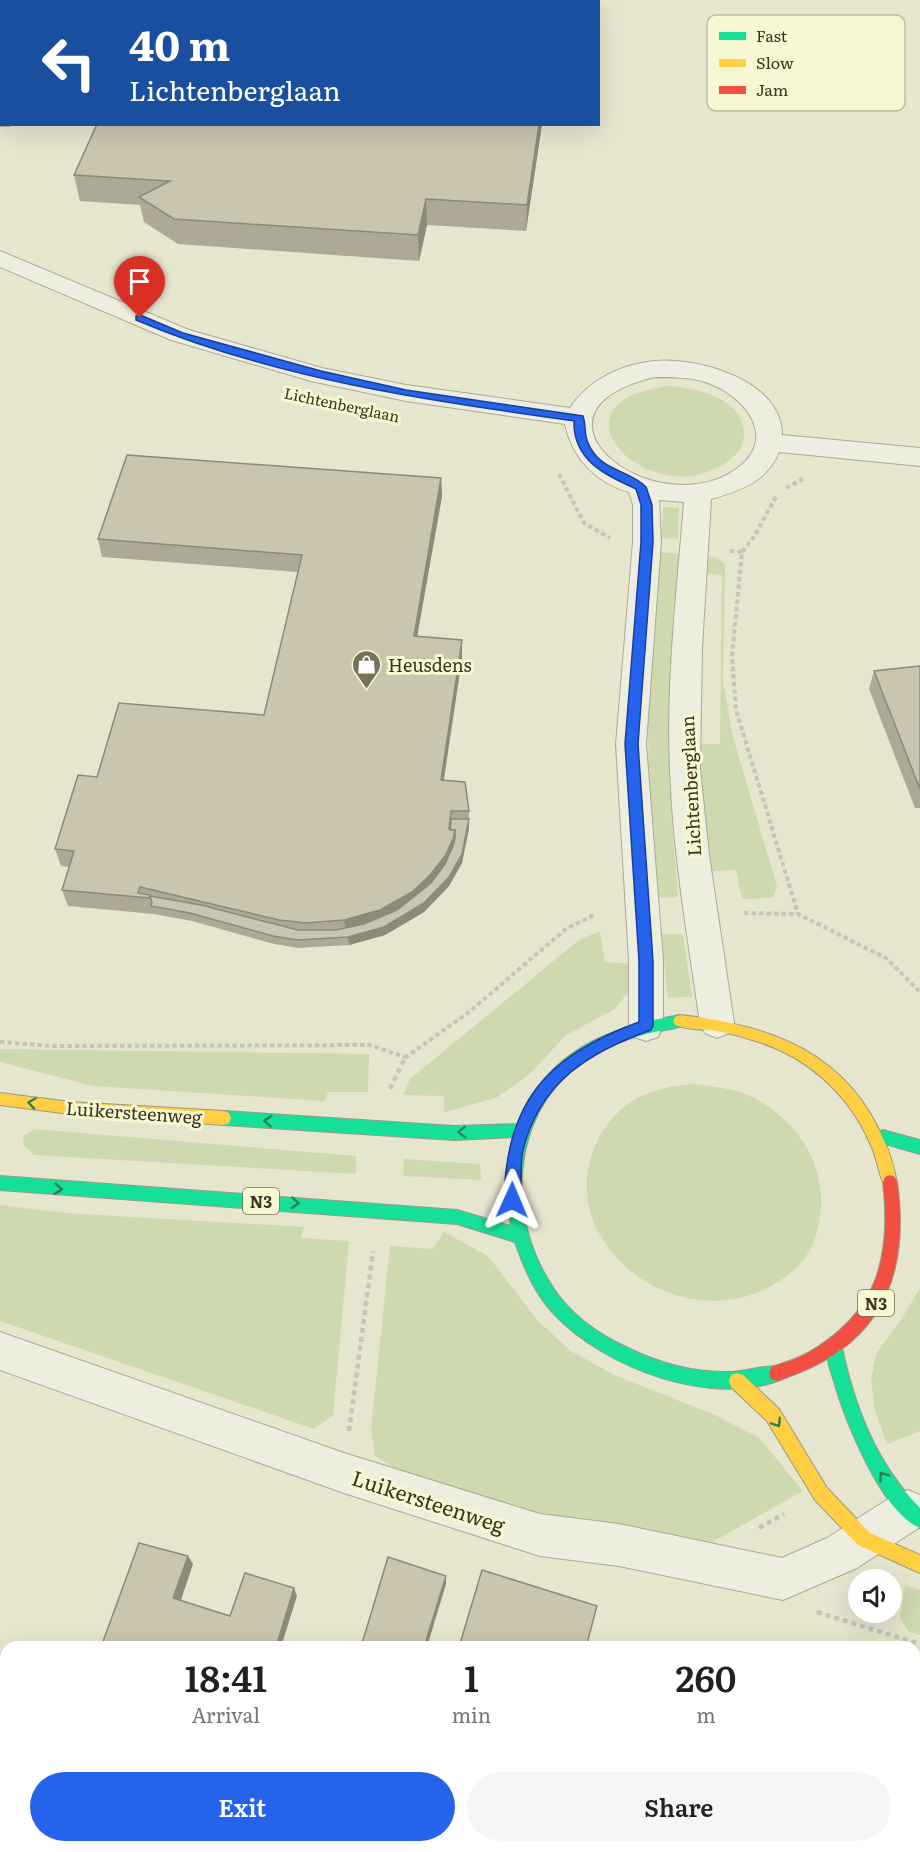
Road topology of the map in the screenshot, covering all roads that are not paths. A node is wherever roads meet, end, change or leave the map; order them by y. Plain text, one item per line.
1 (0, 258) edge
2 (579, 418) junction
3 (768, 444) junction
4 (920, 458) edge
5 (641, 487) junction
6 (698, 492) junction
7 (717, 1023) junction
8 (646, 1026) junction
9 (0, 1099) edge
10 (521, 1130) junction
11 (883, 1137) junction
12 (920, 1147) edge
13 (0, 1183) edge
14 (519, 1236) junction
15 (834, 1348) junction
16 (0, 1351) edge
17 (737, 1381) junction
18 (914, 1516) edge
19 (864, 1539) junction
20 (920, 1564) edge

1 - 2 street, Lichtenberglaan
2 - 3 street
2 - 5 street
3 - 4 street
3 - 6 street
5 - 6 street
5 - 8 street
6 - 7 street, Lichtenberglaan
7 - 8 main road, N3
7 - 11 main road, N3
8 - 10 main road, N3
10 -> 9 main road, Luikersteenweg
10 - 14 main road, N3
11 - 12 main road
11 - 15 main road, N3
13 -> 14 main road, N3
14 - 17 main road, N3
15 - 17 main road, N3
18 -> 15 main road, Luikersteenweg
16 - 19 street, Luikersteenweg
17 -> 19 main road
18 - 19 street, Luikersteenweg
19 - 20 main road

